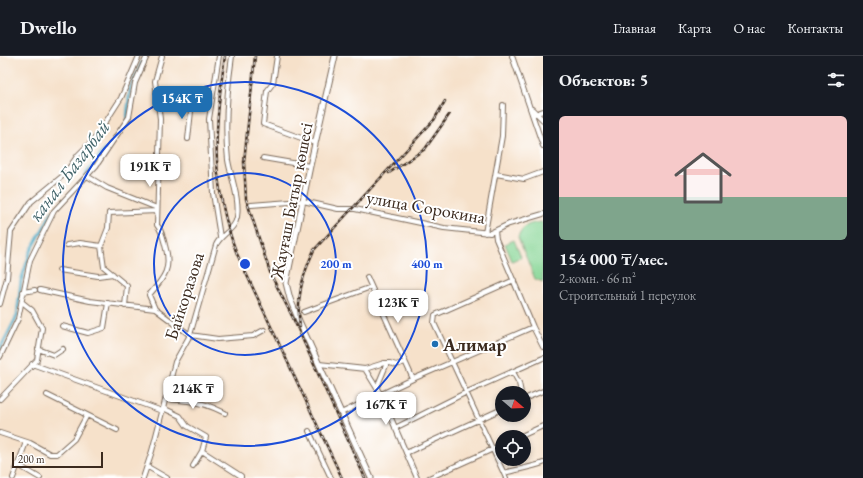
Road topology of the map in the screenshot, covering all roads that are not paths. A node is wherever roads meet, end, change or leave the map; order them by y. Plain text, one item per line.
1 (139, 56) edge
2 (147, 56) edge
3 (162, 56) edge
4 (219, 56) edge
5 (232, 56) edge
6 (277, 56) edge
7 (335, 56) edge
8 (512, 56) edge
9 (157, 93) junction
10 (192, 102) junction
11 (211, 105) junction
12 (504, 105) dead end
13 (530, 108) junction
14 (543, 111) edge
15 (535, 114) junction
16 (543, 120) edge
17 (188, 139) dead end
18 (315, 143) junction
19 (543, 146) edge
20 (263, 158) dead end
21 (310, 166) junction
22 (543, 172) edge
23 (496, 174) junction
24 (87, 176) junction
25 (302, 201) junction
26 (251, 205) dead end
27 (157, 210) junction
28 (543, 214) edge
29 (485, 232) junction
30 (495, 232) junction
31 (220, 237) junction
32 (67, 244) dead end
33 (101, 246) junction
34 (59, 270) dead end
35 (112, 274) junction
36 (366, 277) dead end
37 (514, 280) junction
38 (371, 287) junction
39 (35, 290) dead end
40 (40, 290) dead end
41 (23, 292) junction
42 (22, 302) junction
43 (108, 303) junction
44 (0, 304) edge
45 (125, 306) junction
46 (155, 309) junction
47 (304, 312) dead end
48 (62, 326) dead end
49 (533, 327) junction
50 (264, 330) dead end
51 (190, 335) junction
52 (543, 346) edge
53 (3, 348) edge
54 (38, 349) junction
55 (63, 349) dead end
56 (0, 357) edge
57 (543, 358) edge
58 (405, 362) junction
59 (453, 362) junction
60 (388, 363) junction
61 (32, 364) junction
62 (319, 364) junction
63 (365, 369) junction
64 (513, 372) junction
65 (413, 379) junction
66 (520, 386) edge
67 (377, 387) junction
68 (543, 391) edge
69 (467, 392) junction
70 (47, 395) dead end
71 (381, 395) junction
72 (531, 396) edge
73 (166, 398) junction
74 (0, 399) edge
75 (163, 409) junction
76 (225, 413) dead end
77 (342, 413) junction
78 (495, 413) edge
79 (87, 415) junction
80 (481, 420) junction
81 (543, 426) edge
82 (395, 428) junction
83 (117, 430) dead end
84 (309, 431) dead end
85 (531, 431) edge
86 (0, 433) edge
87 (26, 442) junction
88 (493, 449) junction
89 (202, 451) junction
90 (406, 453) junction
91 (543, 463) edge
92 (18, 466) junction
93 (193, 466) dead end
94 (148, 467) junction
95 (504, 473) junction
96 (13, 478) edge
97 (40, 478) edge
98 (143, 478) edge
99 (167, 478) edge
100 (241, 478) edge
101 (332, 478) edge
102 (371, 478) edge
103 (417, 478) edge
104 (428, 478) edge
105 (506, 478) edge

1 - 44 street
2 - 24 street
3 - 9 street
4 - 11 street, Байкоразова
5 - 31 street, Байкоразова
6 - 18 street
7 - 18 main road, Жауғаш Батыр көшесі
8 - 13 street
9 - 10 street
9 - 27 street
10 - 11 street
10 - 17 street
11 - 31 street, Байкоразова
12 - 23 street
13 - 15 street
13 - 19 street
14 - 15 street
15 - 16 street
18 - 21 main road, Жауғаш Батыр көшесі
20 - 21 street
21 - 25 main road, Жауғаш Батыр көшесі
22 - 23 street
23 - 29 street
24 - 27 street
24 - 41 street
25 - 26 street, улица Сорокина
25 - 29 street, улица Сорокина
25 - 62 main road, Жауғаш Батыр көшесі
27 - 33 street
27 - 46 street
28 - 30 street, улица Сорокина
29 - 30 street, улица Сорокина
30 - 37 street
31 - 51 street, Байкоразова
32 - 33 street
33 - 35 street
34 - 35 street
35 - 45 street
36 - 38 street
37 - 49 street
37 - 59 street
38 - 47 street
38 - 58 street
39 - 41 street
40 - 43 street
41 - 42 street
42 - 53 street
42 - 54 street
43 - 45 street
43 - 48 street
45 - 46 street
46 - 51 street
49 - 52 street
49 - 59 street
50 - 51 street
51 - 73 street, Байкоразова
53 - 56 street
54 - 55 street
54 - 61 street
57 - 64 street
58 - 60 street
58 - 65 street
59 - 65 street
59 - 69 street
60 - 63 street
60 - 67 street
61 - 74 street
61 - 75 street
62 - 63 street
62 - 77 main road, Жауғаш Батыр көшесі
63 - 67 street
64 - 66 street
64 - 69 street
65 - 71 street
67 - 71 street
68 - 72 street
69 - 80 street
69 - 82 street
70 - 79 street
71 - 77 street
71 - 82 street
73 - 75 street, Байкоразова
73 - 76 street
75 - 89 street
75 - 94 street, Байкоразова
77 - 102 main road, Жауғаш Батыр көшесі
78 - 80 street
79 - 83 street
79 - 87 street
80 - 88 street
80 - 90 street
81 - 85 street
82 - 90 street
84 - 101 street
86 - 87 street
87 - 92 street
88 - 95 street
88 - 104 street
89 - 93 street
89 - 100 street
90 - 103 street
91 - 95 street
92 - 96 street
92 - 97 street
94 - 98 street, Байкоразова
94 - 99 street
95 - 105 street

